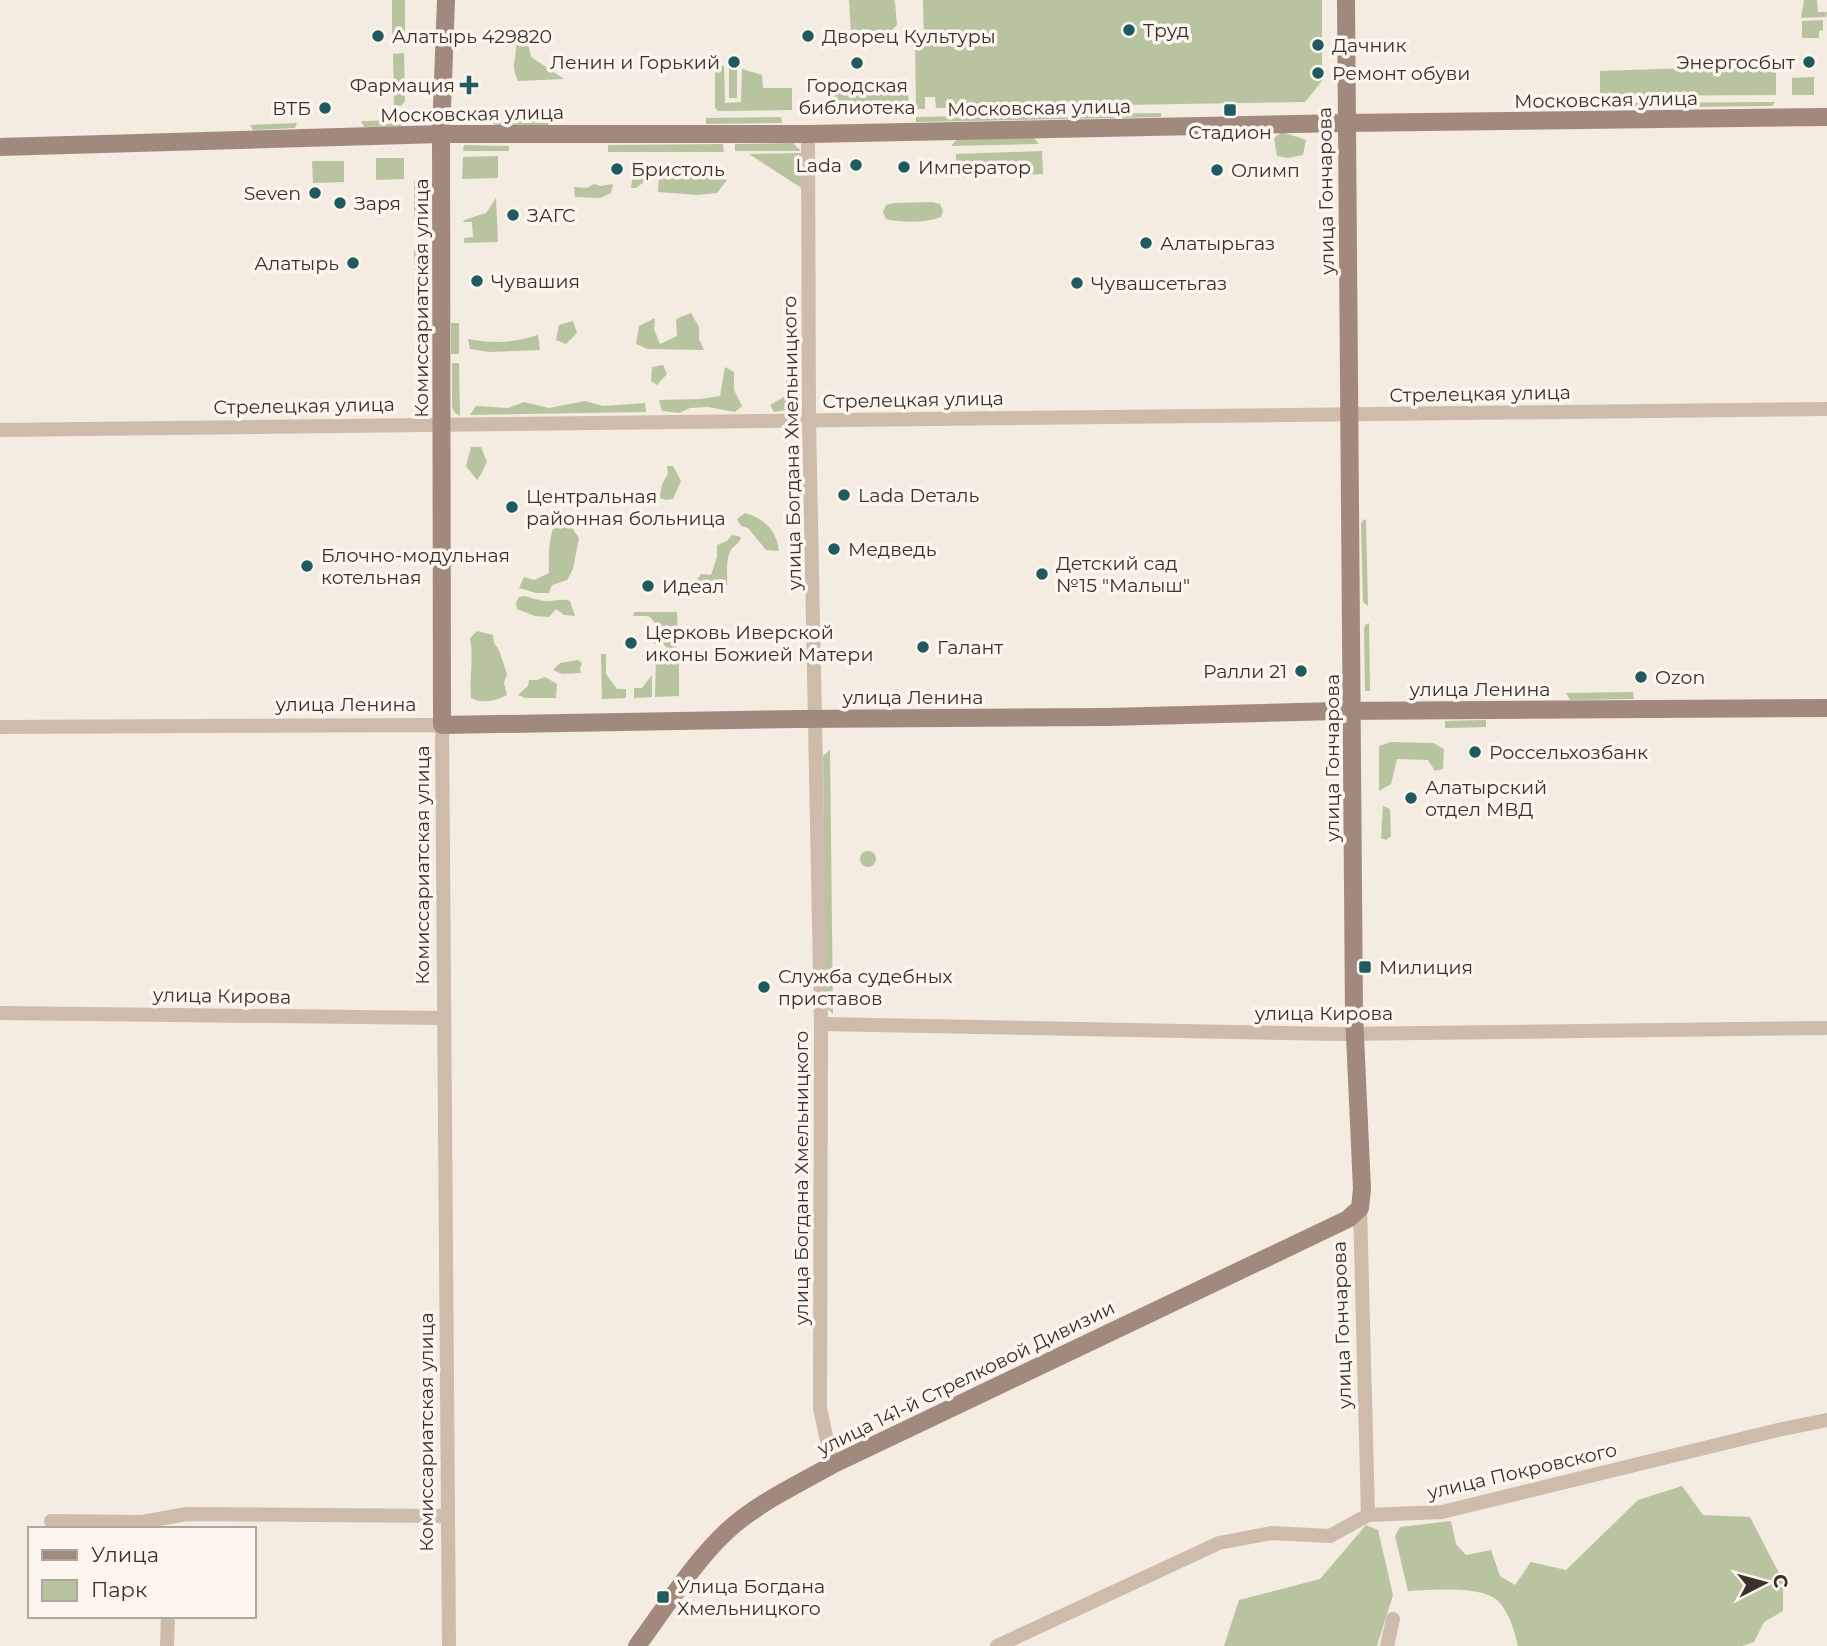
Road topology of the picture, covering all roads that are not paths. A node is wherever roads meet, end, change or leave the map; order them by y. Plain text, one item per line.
1 (446, 0) edge
2 (1346, 0) edge
3 (1827, 117) edge
4 (1346, 123) junction
5 (441, 134) junction
6 (808, 134) junction
7 (0, 147) edge
8 (1827, 409) edge
9 (1349, 415) junction
10 (809, 421) junction
11 (443, 423) junction
12 (0, 430) edge
13 (1827, 708) edge
14 (1353, 711) junction
15 (816, 719) junction
16 (442, 725) junction
17 (0, 727) edge
18 (0, 1013) edge
19 (444, 1018) junction
20 (821, 1024) junction
21 (1827, 1028) edge
22 (1354, 1034) junction
23 (1360, 1208) junction
24 (1827, 1420) edge
25 (832, 1465) junction
26 (187, 1514) junction
27 (1368, 1515) junction
28 (448, 1516) junction
29 (51, 1521) dead end
30 (179, 1527) edge
31 (168, 1618) edge
32 (1393, 1619) dead end
33 (167, 1646) edge
34 (449, 1646) edge
35 (637, 1646) edge
36 (997, 1646) edge
37 (1387, 1646) edge

1 - 5 street, Комиссариатская улица
2 - 4 street, улица Гончарова
3 - 4 street, Московская улица
4 - 6 street, Московская улица
4 - 9 street, улица Гончарова
5 - 6 street, Московская улица
5 - 7 street, Московская улица
5 - 11 street, Комиссариатская улица
6 - 10 street, улица Богдана Хмельницкого
8 - 9 street, Стрелецкая улица
9 - 10 street, Стрелецкая улица
9 - 14 street, улица Гончарова
10 - 11 street, Стрелецкая улица
10 - 15 street, улица Богдана Хмельницкого
11 - 12 street, Стрелецкая улица
11 - 16 street, Комиссариатская улица
13 - 14 street, улица Ленина
14 - 15 street, улица Ленина
14 - 22 street, улица Гончарова
15 - 16 street, улица Ленина
15 - 20 street, улица Богдана Хмельницкого
16 - 17 street, улица Ленина
16 - 19 street, Комиссариатская улица
18 - 19 street, улица Кирова
19 - 28 street, Комиссариатская улица
20 - 22 street, улица Кирова
20 - 25 street, улица Богдана Хмельницкого
21 - 22 street, улица Кирова
22 - 23 street, улица Гончарова
23 - 25 street, улица 141-й Стрелковой Дивизии
23 - 27 street, улица Гончарова
24 - 27 street, улица Покровского
25 - 35 street, улица 141-й Стрелковой Дивизии
26 - 28 street
26 - 29 street
26 - 30 street
27 - 36 street, улица Покровского
28 - 34 street, Комиссариатская улица
31 - 33 street
32 - 37 street

